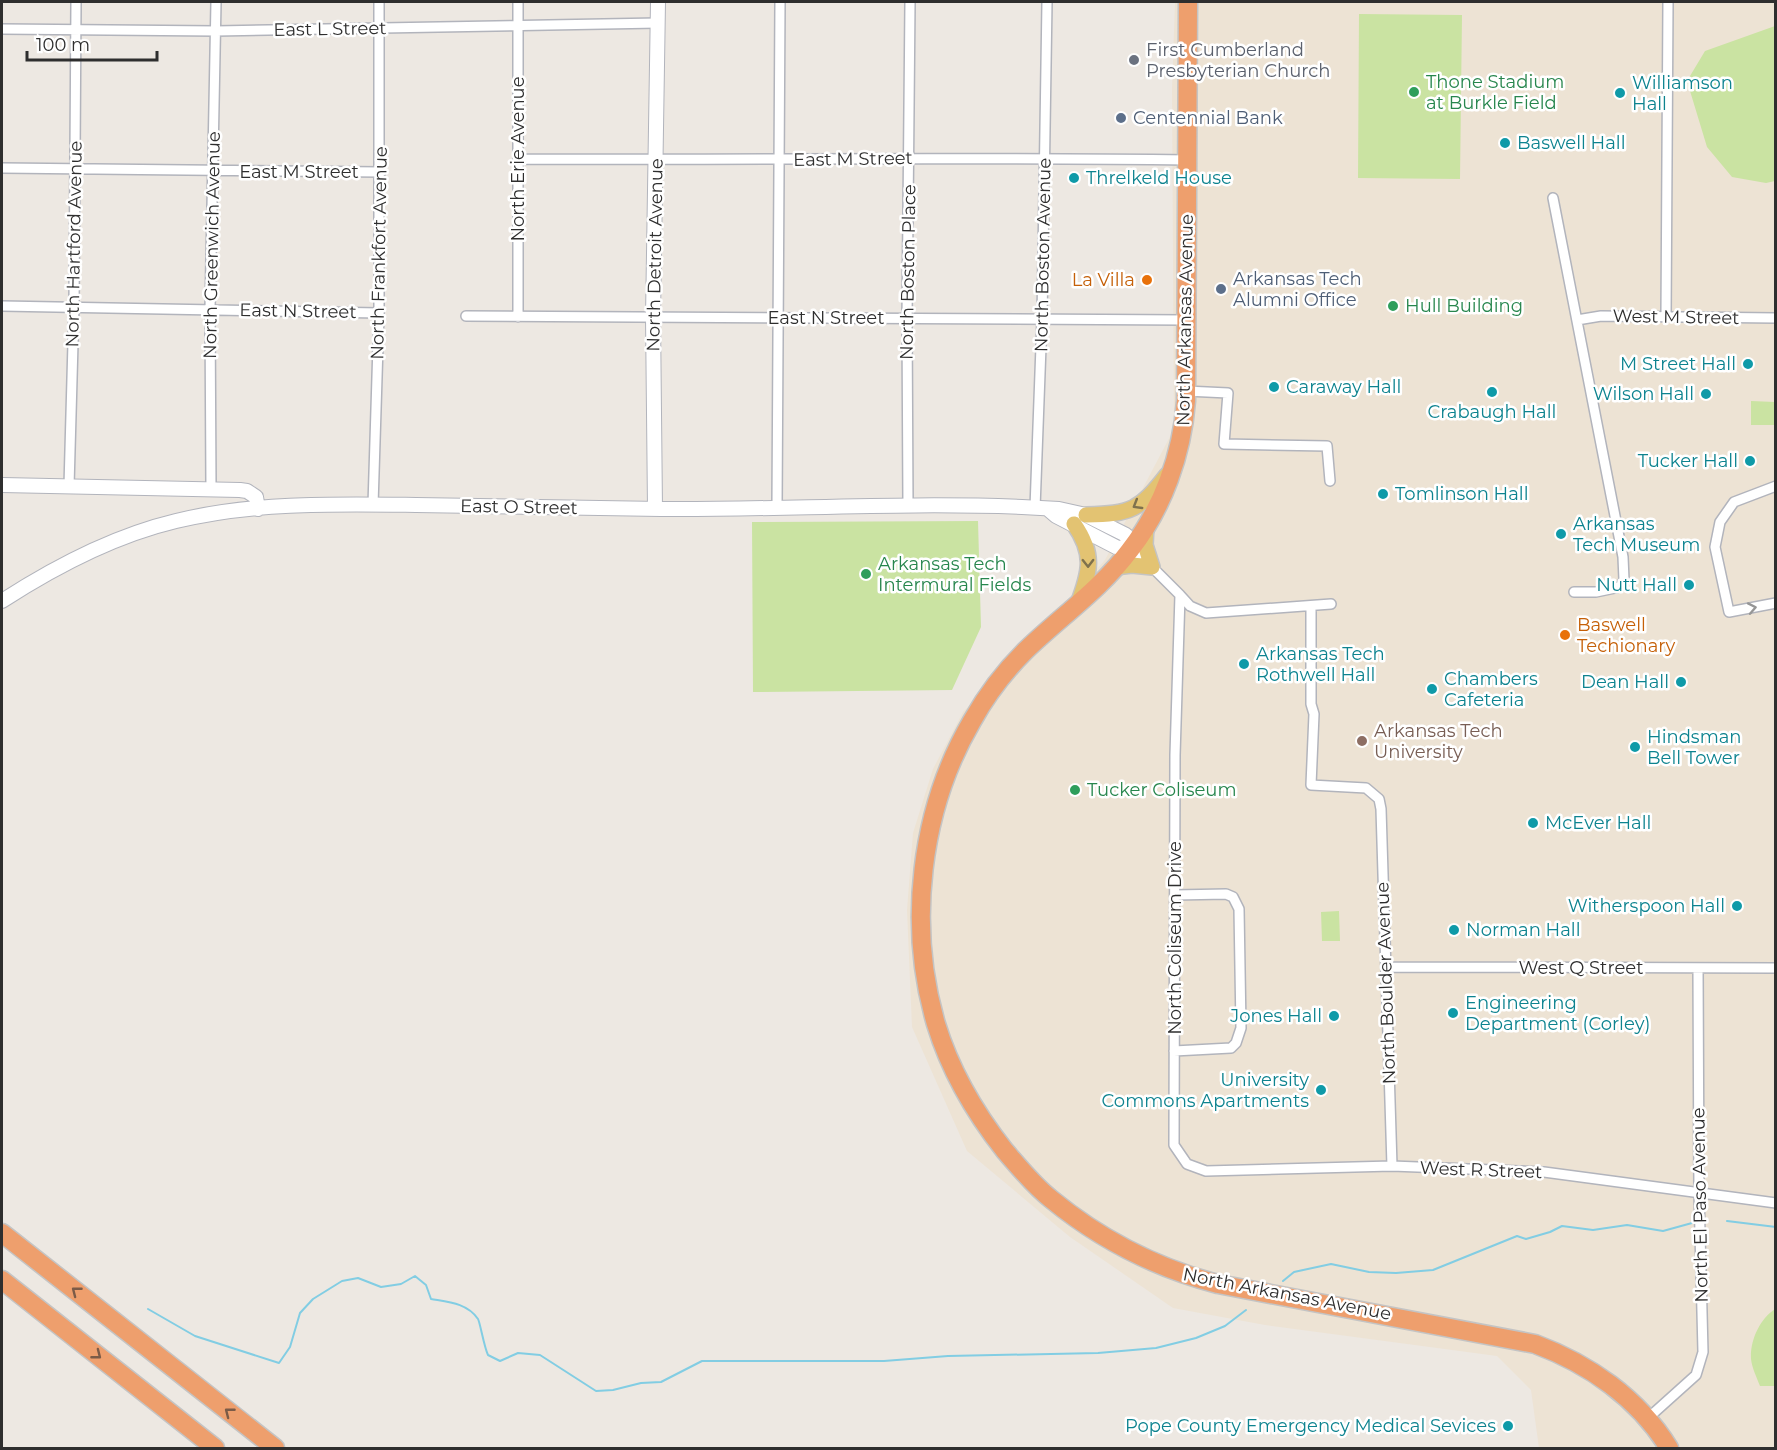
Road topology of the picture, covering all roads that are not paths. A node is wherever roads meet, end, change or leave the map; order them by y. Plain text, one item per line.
1 (76, 2) edge
2 (216, 2) edge
3 (380, 2) edge
4 (518, 2) edge
5 (658, 2) edge
6 (780, 2) edge
7 (910, 2) edge
8 (1047, 2) edge
9 (1188, 2) edge
10 (1668, 2) edge
11 (658, 23) junction
12 (518, 26) junction
13 (2, 28) edge
14 (379, 28) junction
15 (75, 30) junction
16 (216, 31) junction
17 (909, 158) junction
18 (1044, 158) junction
19 (518, 159) junction
20 (656, 160) junction
21 (779, 160) junction
22 (1188, 160) junction
23 (2, 168) edge
24 (75, 169) junction
25 (212, 172) junction
26 (381, 172) junction
27 (1553, 198) dead end
28 (2, 306) edge
29 (74, 307) junction
30 (210, 310) junction
31 (379, 312) junction
32 (466, 316) dead end
33 (518, 317) junction
34 (653, 317) junction
35 (1666, 317) junction
36 (778, 318) junction
37 (1776, 318) edge
38 (907, 319) junction
39 (1042, 319) junction
40 (1186, 320) junction
41 (1577, 320) junction
42 (1186, 391) junction
43 (1173, 468) junction
44 (1329, 481) dead end
45 (2, 485) edge
46 (69, 486) junction
47 (1776, 486) edge
48 (211, 489) junction
49 (373, 505) junction
50 (908, 507) junction
51 (777, 508) junction
52 (258, 509) junction
53 (655, 509) junction
54 (1042, 509) junction
55 (1080, 520) junction
56 (1147, 525) junction
57 (1131, 549) junction
58 (1115, 567) junction
59 (1152, 567) junction
60 (1574, 592) dead end
61 (1180, 595) junction
62 (2, 601) edge
63 (1776, 603) edge
64 (1078, 604) junction
65 (1331, 604) dead end
66 (1311, 606) junction
67 (1175, 895) junction
68 (1386, 967) junction
69 (1698, 968) junction
70 (1776, 968) edge
71 (1174, 1051) junction
72 (1187, 1164) joint
73 (1392, 1166) junction
74 (1699, 1192) junction
75 (1776, 1203) edge
76 (2, 1233) edge
77 (2, 1280) edge
78 (1647, 1419) junction
79 (215, 1449) edge
80 (275, 1449) edge
81 (1668, 1449) edge

1 - 15 street, North Hartford Avenue
2 - 16 street, North Greenwich Avenue
3 - 14 street, North Frankfort Avenue
4 - 12 street, North Erie Avenue
5 - 11 street, North Detroit Avenue
6 - 21 street
7 - 17 street, North Boston Place
8 - 18 street, North Boston Avenue
9 - 22 highway, North Arkansas Avenue
10 - 35 street
11 - 12 street, East L Street
11 - 20 street, North Detroit Avenue
12 - 14 street, East L Street
12 - 19 street, North Erie Avenue
13 - 15 street, East L Street
14 - 16 street, East L Street
14 - 26 street, North Frankfort Avenue
15 - 16 street, East L Street
15 - 24 street, North Hartford Avenue
16 - 25 street, North Greenwich Avenue
17 - 18 street, East M Street
17 - 21 street, East M Street
17 - 38 street, North Boston Place
18 - 22 street, East M Street
18 - 39 street, North Boston Avenue
19 - 20 street, East M Street
19 - 33 street, North Erie Avenue
20 - 21 street, East M Street
20 - 34 street, North Detroit Avenue
21 - 36 street
22 - 40 highway, North Arkansas Avenue
23 - 24 street, East M Street
24 - 25 street, East M Street
24 - 29 street, North Hartford Avenue
25 - 26 street, East M Street
25 - 30 street, North Greenwich Avenue
26 - 31 street, North Frankfort Avenue
27 - 41 street
28 - 29 street, East N Street
29 - 30 street, East N Street
29 - 46 street, North Hartford Avenue
30 - 31 street, East N Street
30 - 48 street, North Greenwich Avenue
31 - 49 street, North Frankfort Avenue
32 - 33 street, East N Street
33 - 34 street, East N Street
34 - 36 street, East N Street
34 - 53 street, North Detroit Avenue
35 - 37 street, West M Street
35 - 41 street, West M Street
36 - 38 street, East N Street
36 - 51 street
38 - 39 street, East N Street
38 - 50 street, North Boston Place
39 - 40 street, East N Street
39 - 54 street, North Boston Avenue
40 - 42 highway, North Arkansas Avenue
41 - 60 street
42 - 43 highway, North Arkansas Avenue
42 - 44 street
43 -> 55 main road
43 - 56 highway, North Arkansas Avenue
45 - 46 street
46 - 48 street
47 -> 63 street
48 - 52 street
49 - 52 street, East O Street
49 - 53 street, East O Street
50 - 51 street, East O Street
50 - 54 street, East O Street
51 - 53 street, East O Street
52 - 62 street, East O Street
54 - 55 street, East O Street
55 - 57 street, East O Street
55 -> 64 main road
56 - 57 highway, North Arkansas Avenue
56 - 59 main road
57 - 58 highway, North Arkansas Avenue
57 - 59 street
58 - 59 main road
58 - 64 highway, North Arkansas Avenue
59 - 61 street
61 - 66 street
61 - 67 street, North Coliseum Drive
64 - 78 highway, North Arkansas Avenue
65 - 66 street
66 - 68 street, North Boulder Avenue
67 - 71 street, North Coliseum Drive
67 - 71 street
68 - 69 street, West Q Street
68 - 73 street, North Boulder Avenue
69 - 70 street, West Q Street
69 - 74 street, North El Paso Avenue
71 - 72 street, North Coliseum Drive
72 - 73 street, West R Street
73 - 74 street, West R Street
74 - 75 street, West R Street
74 - 78 street, North El Paso Avenue
80 -> 76 highway
77 -> 79 highway
78 - 81 highway, North Arkansas Avenue

